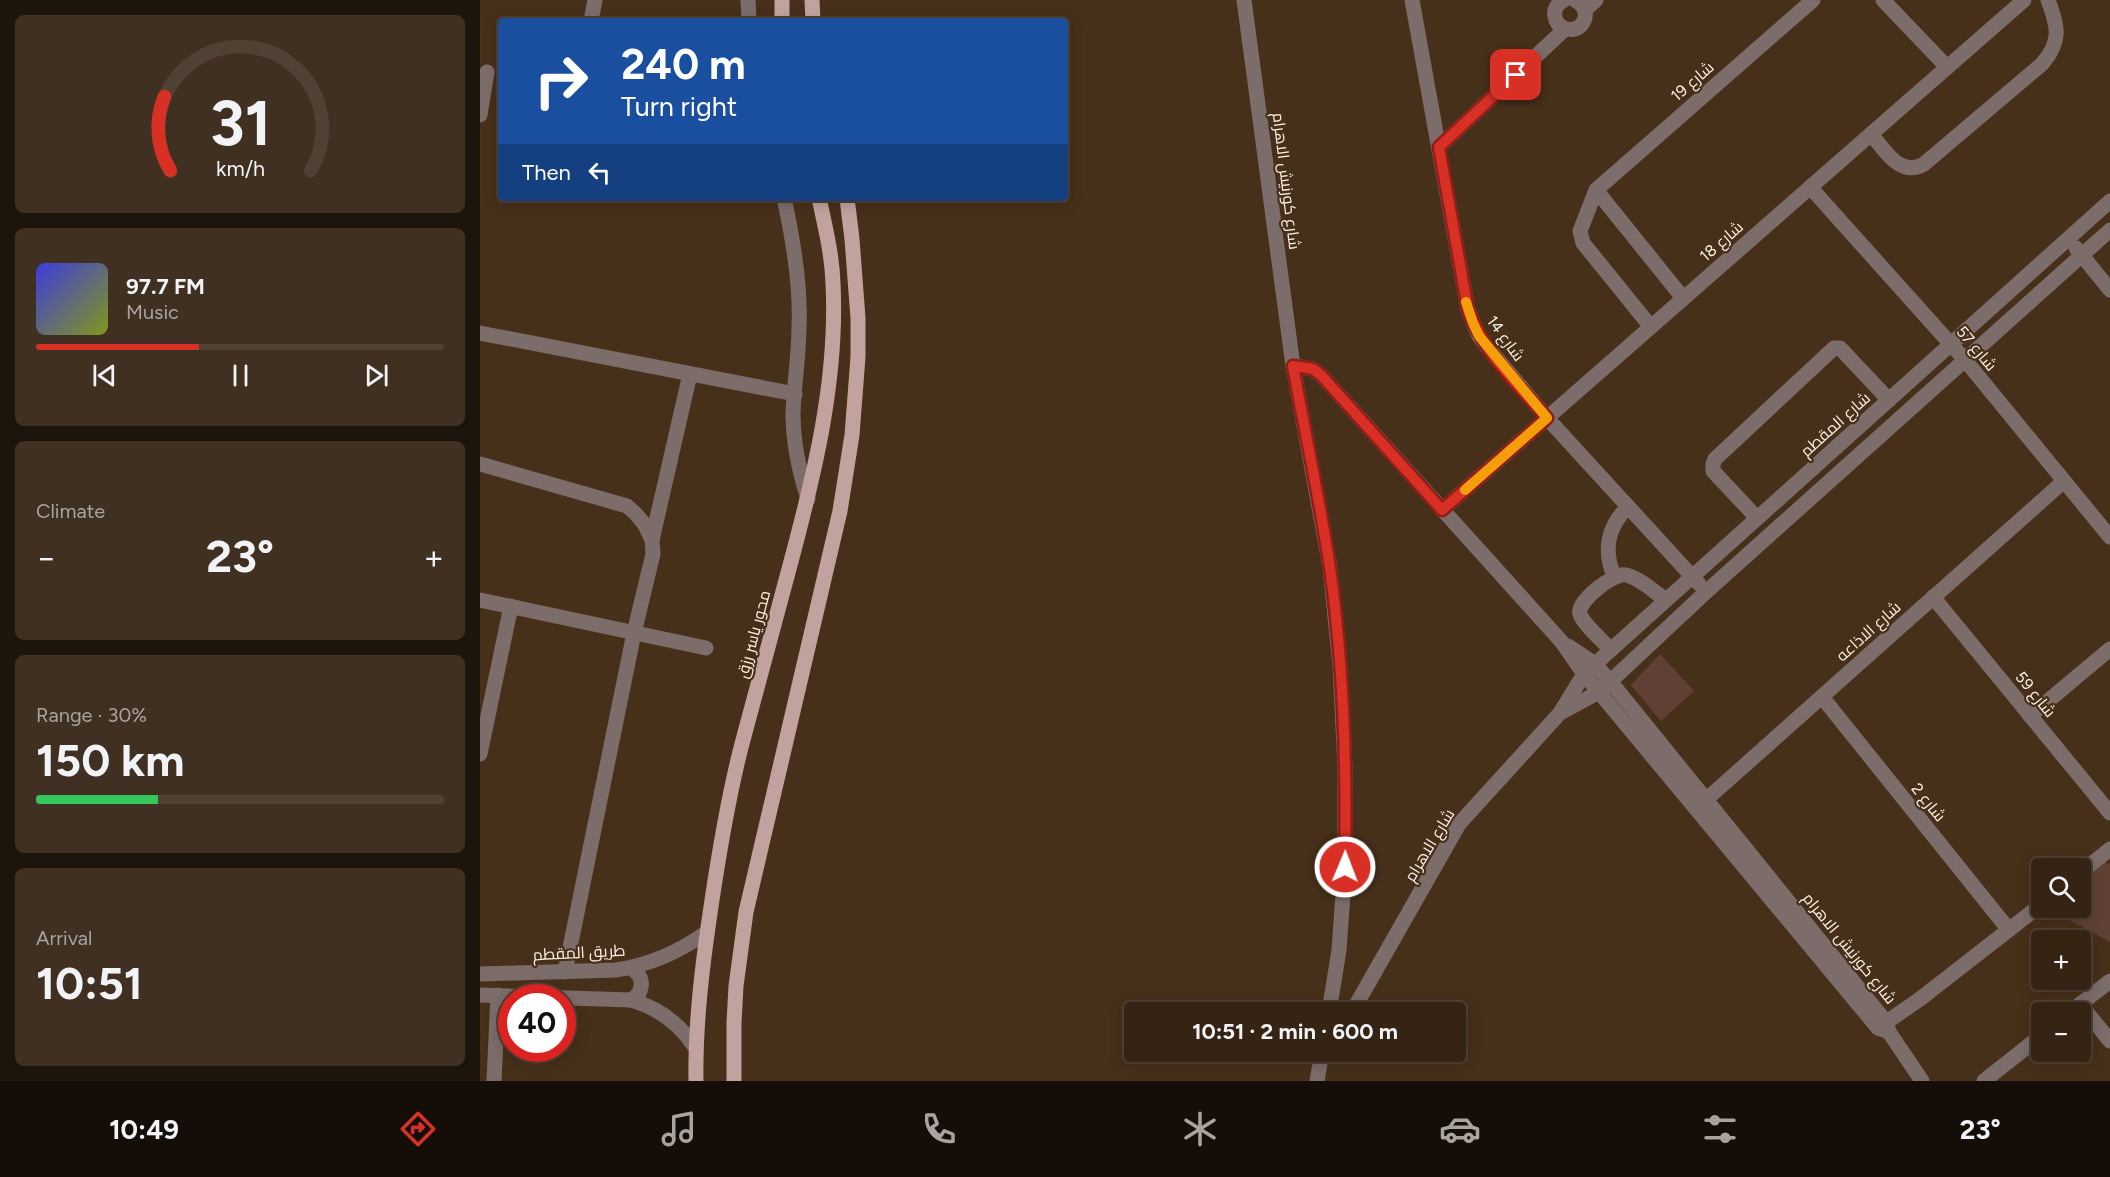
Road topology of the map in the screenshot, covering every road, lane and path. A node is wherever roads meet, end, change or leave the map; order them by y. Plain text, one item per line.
1 (595, 0) edge
2 (748, 0) edge
3 (782, 0) edge
4 (812, 0) edge
5 (1245, 0) edge
6 (1413, 0) edge
7 (1812, 0) edge
8 (1882, 0) edge
9 (2024, 0) edge
10 (2048, 0) edge
11 (1561, 1) edge
12 (1585, 4) edge
13 (592, 18) edge
14 (749, 18) edge
15 (782, 18) edge
16 (813, 18) edge
17 (1565, 29) junction
18 (1947, 67) junction
19 (489, 72) edge
20 (480, 115) edge
21 (1871, 134) junction
22 (1439, 147) junction
23 (1810, 187) junction
24 (1596, 190) junction
25 (785, 201) edge
26 (820, 201) edge
27 (847, 201) edge
28 (2110, 201) edge
29 (2110, 230) edge
30 (2068, 238) junction
31 (2082, 255) junction
32 (2110, 290) edge
33 (1683, 298) junction
34 (1650, 327) junction
35 (480, 333) edge
36 (1951, 344) junction
37 (1965, 360) junction
38 (1293, 366) junction
39 (690, 374) junction
40 (795, 394) junction
41 (1888, 400) junction
42 (1547, 418) junction
43 (480, 464) edge
44 (2064, 481) junction
45 (808, 499) junction
46 (1628, 507) junction
47 (1442, 510) junction
48 (1757, 518) junction
49 (2110, 537) edge
50 (652, 540) junction
51 (1614, 576) junction
52 (1692, 577) junction
53 (1706, 592) junction
54 (1933, 597) junction
55 (480, 600) edge
56 (1666, 600) junction
57 (511, 606) junction
58 (634, 633) junction
59 (706, 648) dead end
60 (2110, 649) edge
61 (1611, 650) junction
62 (1590, 669) junction
63 (1605, 686) junction
64 (1822, 696) junction
65 (1560, 713) junction
66 (2030, 716) junction
67 (480, 754) edge
68 (1701, 804) junction
69 (2110, 813) edge
70 (2110, 849) edge
71 (2091, 864) edge
72 (2031, 913) edge
73 (2009, 930) junction
74 (707, 932) junction
75 (630, 968) junction
76 (565, 972) junction
77 (480, 974) edge
78 (2110, 981) edge
79 (480, 995) edge
80 (498, 995) joint
81 (576, 998) edge
82 (631, 1000) junction
83 (1330, 1002) edge
84 (1358, 1002) edge
85 (2083, 1002) edge
86 (2091, 1023) edge
87 (1884, 1027) junction
88 (2110, 1041) edge
89 (2031, 1044) edge
90 (695, 1047) junction
91 (1320, 1062) edge
92 (494, 1081) edge
93 (696, 1081) edge
94 (734, 1081) edge
95 (1317, 1081) edge
96 (1922, 1081) edge
97 (1984, 1081) edge

1 - 13 street
2 - 14 street
3 - 15 main road
4 - 16 main road
5 - 38 street, شارع كورنيش الاهرام
6 - 22 street, شارع 14
7 - 24 street, شارع 19
8 - 18 street
9 - 18 street, شارع 18
10 - 21 street
11 - 17 street
12 - 17 street
17 - 22 street
18 - 21 street, شارع 18
19 - 20 street
21 - 23 street, شارع 18
22 - 42 street, شارع 14
23 - 33 street, شارع 18
23 - 36 street, شارع 57
24 - 33 street
24 - 34 street, شارع 19
25 - 40 street
26 - 45 main road, محور ياسر رزق
27 - 94 main road
28 - 30 street, شارع المقطم
29 - 31 street
30 - 31 street
30 - 36 street, شارع المقطم
31 - 32 street
31 - 37 street
33 - 34 street, شارع 18
34 - 42 street, شارع 18
35 - 39 street
36 - 37 street, شارع 57
36 - 41 street, شارع المقطم
37 - 44 street, شارع 57
37 - 53 street
38 - 47 street, شارع كورنيش الاهرام
38 - 83 street, شارع كورنيش الاهرام
39 - 40 street
39 - 50 street
40 - 45 street
41 - 48 street, شارع المقطم
41 - 48 street
42 - 46 street, شارع 14
42 - 47 street, شارع 18
43 - 50 street
44 - 49 street, شارع 57
44 - 54 street, شارع الاذاعه
45 - 74 main road, محور ياسر رزق
46 - 51 street
46 - 52 street, شارع 14
47 - 62 street, شارع كورنيش الاهرام
48 - 52 street, شارع المقطم
50 - 58 street
51 - 56 street
51 - 61 street
52 - 53 street, شارع 14
52 - 56 street, شارع المقطم
53 - 63 street
54 - 64 street, شارع الاذاعه
54 - 66 street, شارع 59
55 - 57 street
56 - 61 street, شارع المقطم
57 - 58 street
57 - 67 street
58 - 59 street
58 - 76 street
60 - 66 street
61 - 62 street, شارع المقطم
62 - 63 street, شارع كورنيش الاهرام
62 - 65 street, شارع الاهرام
63 - 65 street, شارع الاهرام
63 - 68 street, شارع كورنيش الاهرام
64 - 68 street, شارع الاذاعه
64 - 73 street, شارع 2
65 - 84 street, شارع الاهرام
66 - 69 street, شارع 59
68 - 87 street, شارع كورنيش الاهرام
70 - 71 street
72 - 73 street
73 - 87 street
74 - 75 street, طريق المقطم
74 - 90 main road, محور ياسر رزق
75 - 76 street, طريق المقطم
75 - 82 street
76 - 77 street, طريق المقطم
78 - 85 street
79 - 80 street
80 - 92 street
81 - 82 street
82 - 90 street
86 - 88 street
87 - 96 street
89 - 97 street
90 - 93 main road, محور ياسر رزق
91 - 95 street

